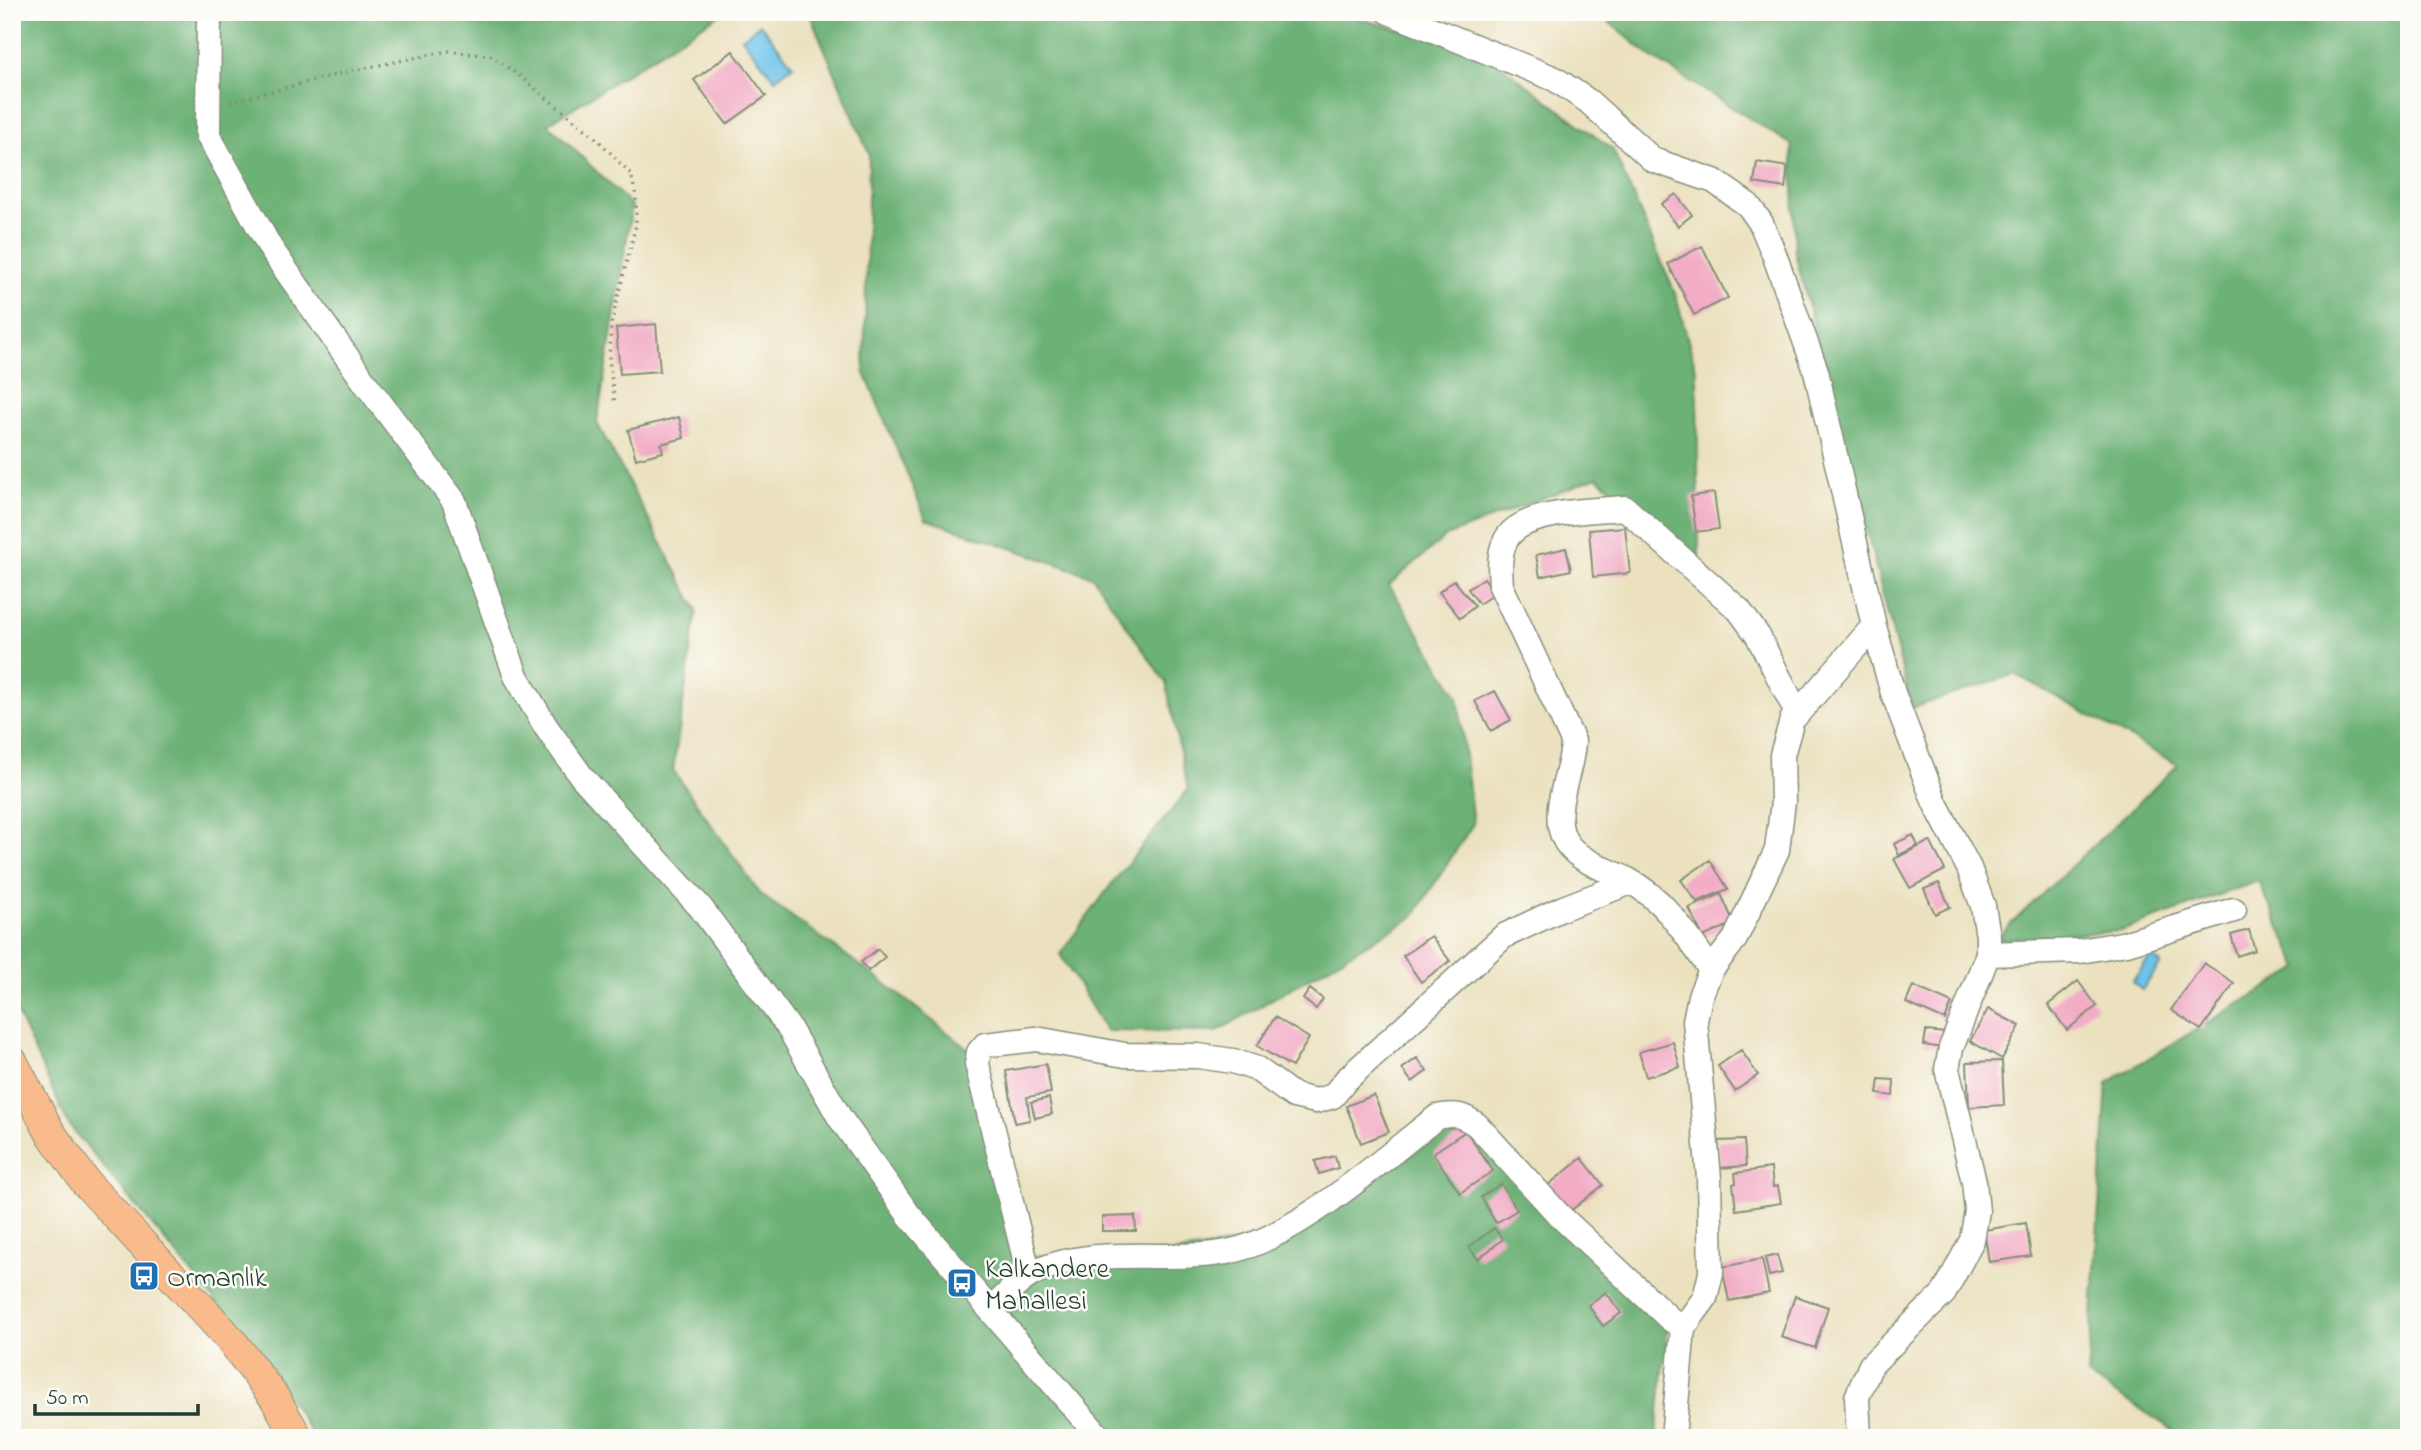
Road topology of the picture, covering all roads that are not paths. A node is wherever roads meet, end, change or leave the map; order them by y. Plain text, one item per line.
1 (208, 12) edge
2 (1389, 12) edge
3 (1874, 625) junction
4 (1797, 713) junction
5 (1631, 882) junction
6 (2234, 910) dead end
7 (1988, 954) junction
8 (1711, 970) junction
9 (12, 1061) edge
10 (1028, 1275) junction
11 (992, 1309) junction
12 (1683, 1328) junction
13 (298, 1438) edge
14 (1100, 1438) edge
15 (1673, 1438) edge
16 (1860, 1438) edge

1 - 11 street
2 - 3 street
3 - 4 street
3 - 7 street
4 - 5 street
4 - 8 street
5 - 8 street
5 - 10 street
6 - 7 street
7 - 16 street
8 - 12 street
9 - 13 main road
10 - 11 street
10 - 12 street
11 - 14 street
12 - 15 street

